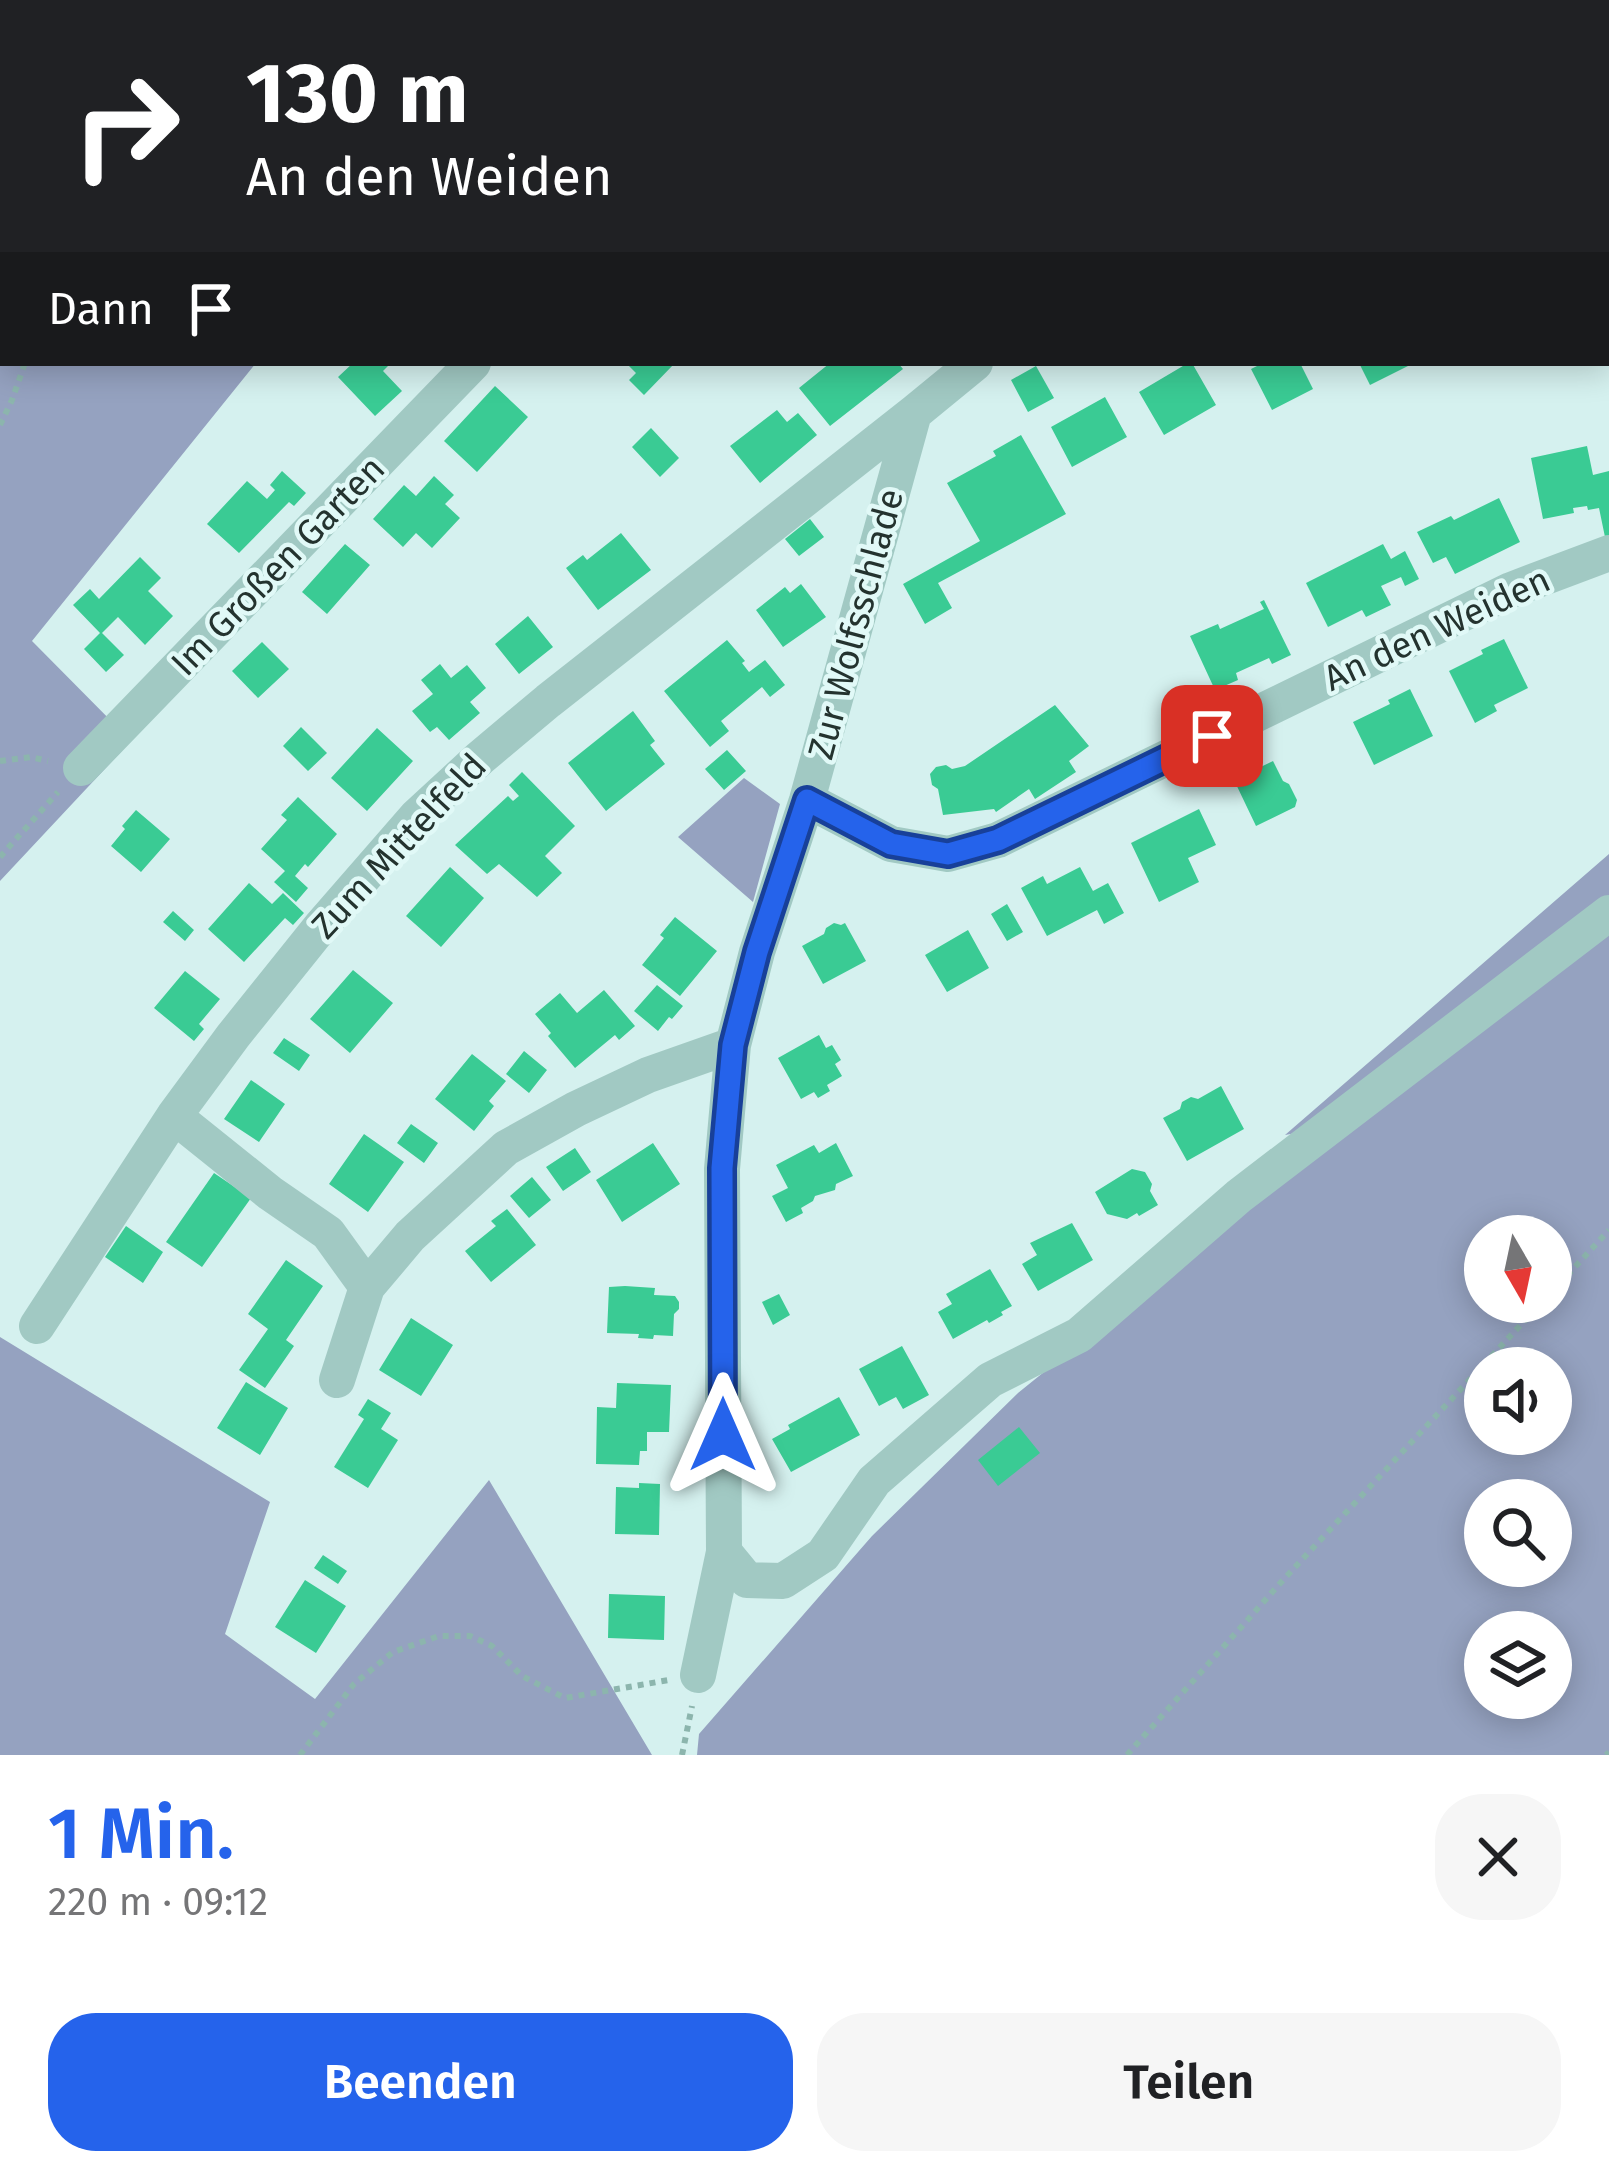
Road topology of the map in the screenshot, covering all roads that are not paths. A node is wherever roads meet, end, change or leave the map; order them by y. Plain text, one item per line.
1 (470, 366) edge
2 (972, 366) edge
3 (914, 413) junction
4 (1609, 553) edge
5 (81, 768) road end
6 (807, 800) junction
7 (1609, 913) edge
8 (733, 1045) junction
9 (174, 1116) junction
10 (367, 1286) junction
11 (38, 1326) dead end
12 (338, 1380) dead end
13 (724, 1552) junction
14 (698, 1675) road end

1 - 5 street, Im Großen Garten
2 - 3 street
3 - 6 street, Zur Wolfsschlade
3 - 9 street, Zum Mittelfeld
4 - 6 street, An den Weiden
6 - 8 street, Zur Wolfsschlade
7 - 13 street
8 - 10 street
8 - 13 street, Zur Wolfsschlade
9 - 10 street
9 - 11 street, Zum Mittelfeld
10 - 12 street
13 - 14 street, Zur Wolfsschlade

